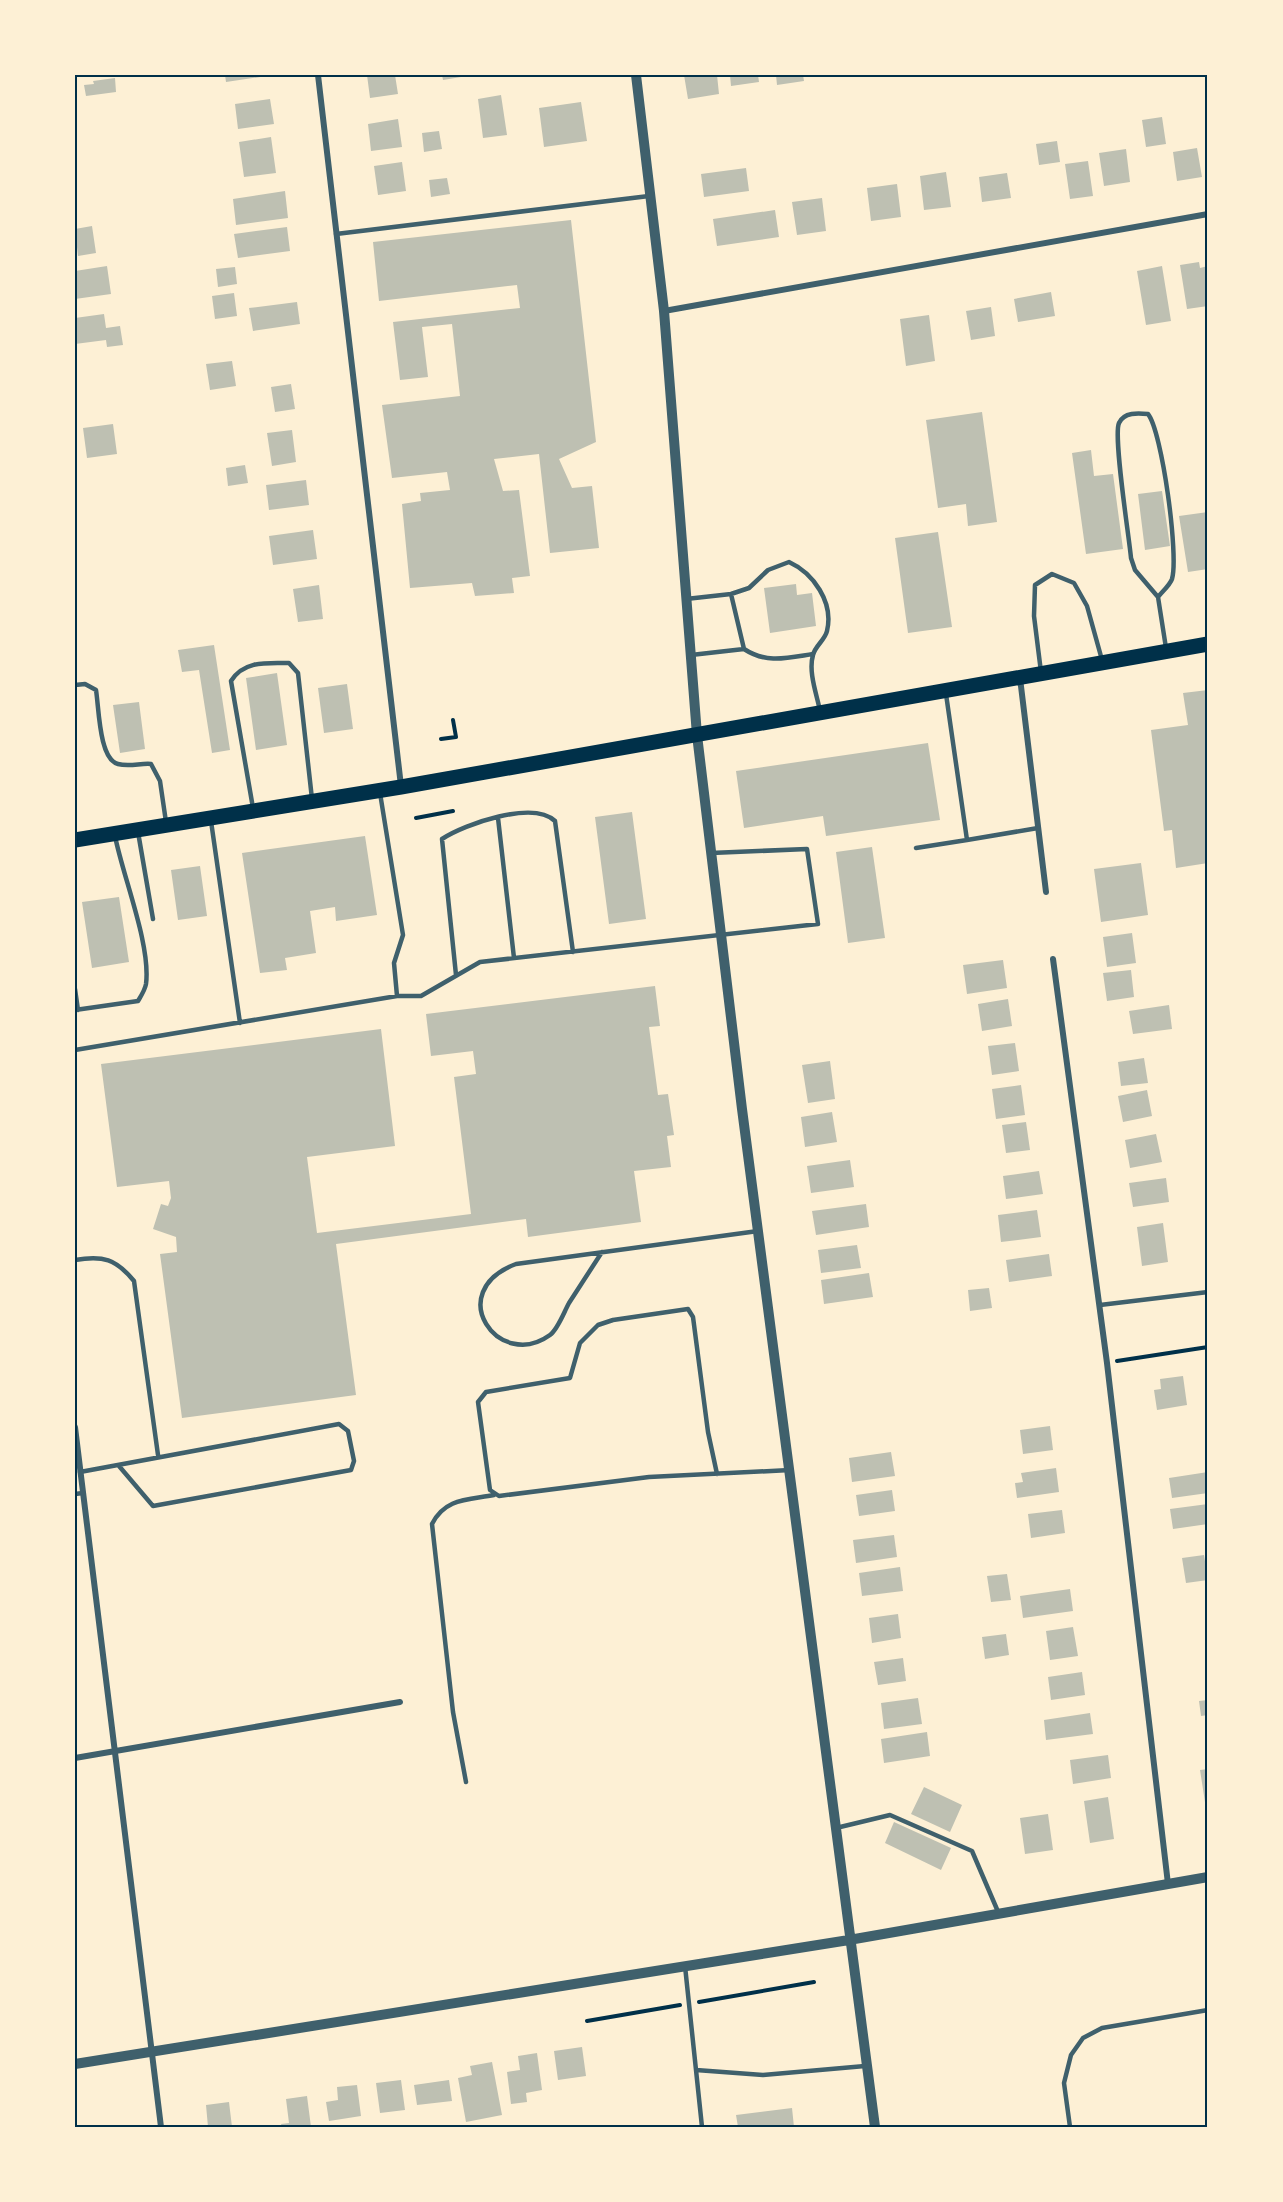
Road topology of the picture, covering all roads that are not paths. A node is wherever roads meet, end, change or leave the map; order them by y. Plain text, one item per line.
1 (318, 75) edge
2 (636, 75) edge
3 (650, 196) junction
4 (1208, 214) edge
5 (336, 234) junction
6 (664, 311) junction
7 (731, 594) junction
8 (1158, 597) junction
9 (686, 599) junction
10 (1208, 644) edge
11 (744, 649) junction
12 (1166, 651) junction
13 (813, 654) junction
14 (691, 655) junction
15 (1103, 662) junction
16 (1042, 673) junction
17 (1019, 677) junction
18 (75, 685) edge
19 (945, 690) junction
20 (821, 713) junction
21 (697, 735) junction
22 (401, 787) junction
23 (380, 790) junction
24 (312, 801) junction
25 (253, 811) junction
26 (211, 818) junction
27 (498, 818) junction
28 (167, 825) junction
29 (1038, 828) junction
30 (138, 830) junction
31 (114, 834) junction
32 (75, 840) edge
33 (967, 840) junction
34 (916, 848) dead end
35 (711, 853) junction
36 (1046, 892) dead end
37 (153, 919) dead end
38 (721, 935) junction
39 (573, 952) junction
40 (514, 958) junction
41 (1053, 959) dead end
42 (456, 975) junction
43 (75, 989) edge
44 (398, 996) junction
45 (76, 1010) edge
46 (240, 1023) junction
47 (75, 1050) edge
48 (758, 1231) junction
49 (602, 1252) junction
50 (75, 1260) edge
51 (1208, 1292) edge
52 (1100, 1305) junction
53 (75, 1427) edge
54 (158, 1455) junction
55 (120, 1466) junction
56 (790, 1470) junction
57 (80, 1472) junction
58 (717, 1474) junction
59 (83, 1492) junction
60 (75, 1494) edge
61 (494, 1495) junction
62 (400, 1702) dead end
63 (115, 1752) junction
64 (75, 1758) edge
65 (466, 1782) dead end
66 (835, 1828) junction
67 (1208, 1877) edge
68 (1168, 1884) junction
69 (999, 1914) junction
70 (849, 1940) junction
71 (685, 1966) junction
72 (1208, 2010) edge
73 (150, 2051) junction
74 (75, 2064) edge
75 (866, 2066) junction
76 (696, 2070) junction
77 (161, 2127) edge
78 (702, 2127) edge
79 (875, 2127) edge
80 (1070, 2127) edge

1 - 5 street
2 - 3 street
3 - 5 lane
3 - 6 street
4 - 6 street
5 - 22 street
6 - 9 street
7 - 9 lane
7 - 11 lane
7 - 13 lane
8 - 8 lane
8 - 12 lane
9 - 14 street
10 - 12 main road
11 - 13 lane
11 - 14 lane
12 - 15 main road
13 - 20 lane
14 - 21 street
15 - 16 main road
15 - 16 lane
16 - 17 main road
17 - 19 main road
17 - 29 street
18 - 28 lane
19 - 20 main road
19 - 33 lane
20 - 21 main road
21 - 22 main road
21 - 35 street
22 - 23 main road
23 - 24 main road
23 - 44 lane
24 - 25 main road
24 - 25 lane
25 - 26 main road
26 - 28 main road
26 - 46 lane
27 - 39 lane
27 - 40 lane
27 - 42 lane
28 - 30 main road
29 - 33 lane
29 - 36 street
30 - 31 main road
30 - 37 lane
31 - 32 main road
31 - 45 lane
33 - 34 lane
35 - 38 street
35 - 38 lane
38 - 39 lane
38 - 48 street
39 - 40 lane
40 - 42 lane
41 - 52 street
42 - 44 lane
43 - 45 lane
44 - 46 lane
46 - 47 lane
48 - 49 lane
48 - 56 street
49 - 49 lane
50 - 54 lane
51 - 52 lane
52 - 68 street
53 - 57 street
54 - 55 lane
54 - 55 lane
55 - 57 lane
56 - 58 lane
56 - 66 street
57 - 59 street
58 - 61 lane
58 - 61 lane
59 - 60 lane
59 - 63 street
61 - 65 lane
62 - 63 street
63 - 64 street
63 - 73 street
66 - 69 lane
66 - 70 street
67 - 68 street
68 - 69 street
69 - 70 street
70 - 71 street
70 - 75 street
71 - 73 street
71 - 76 lane
72 - 80 lane
73 - 74 street
73 - 77 street
75 - 76 lane
75 - 79 street
76 - 78 lane

